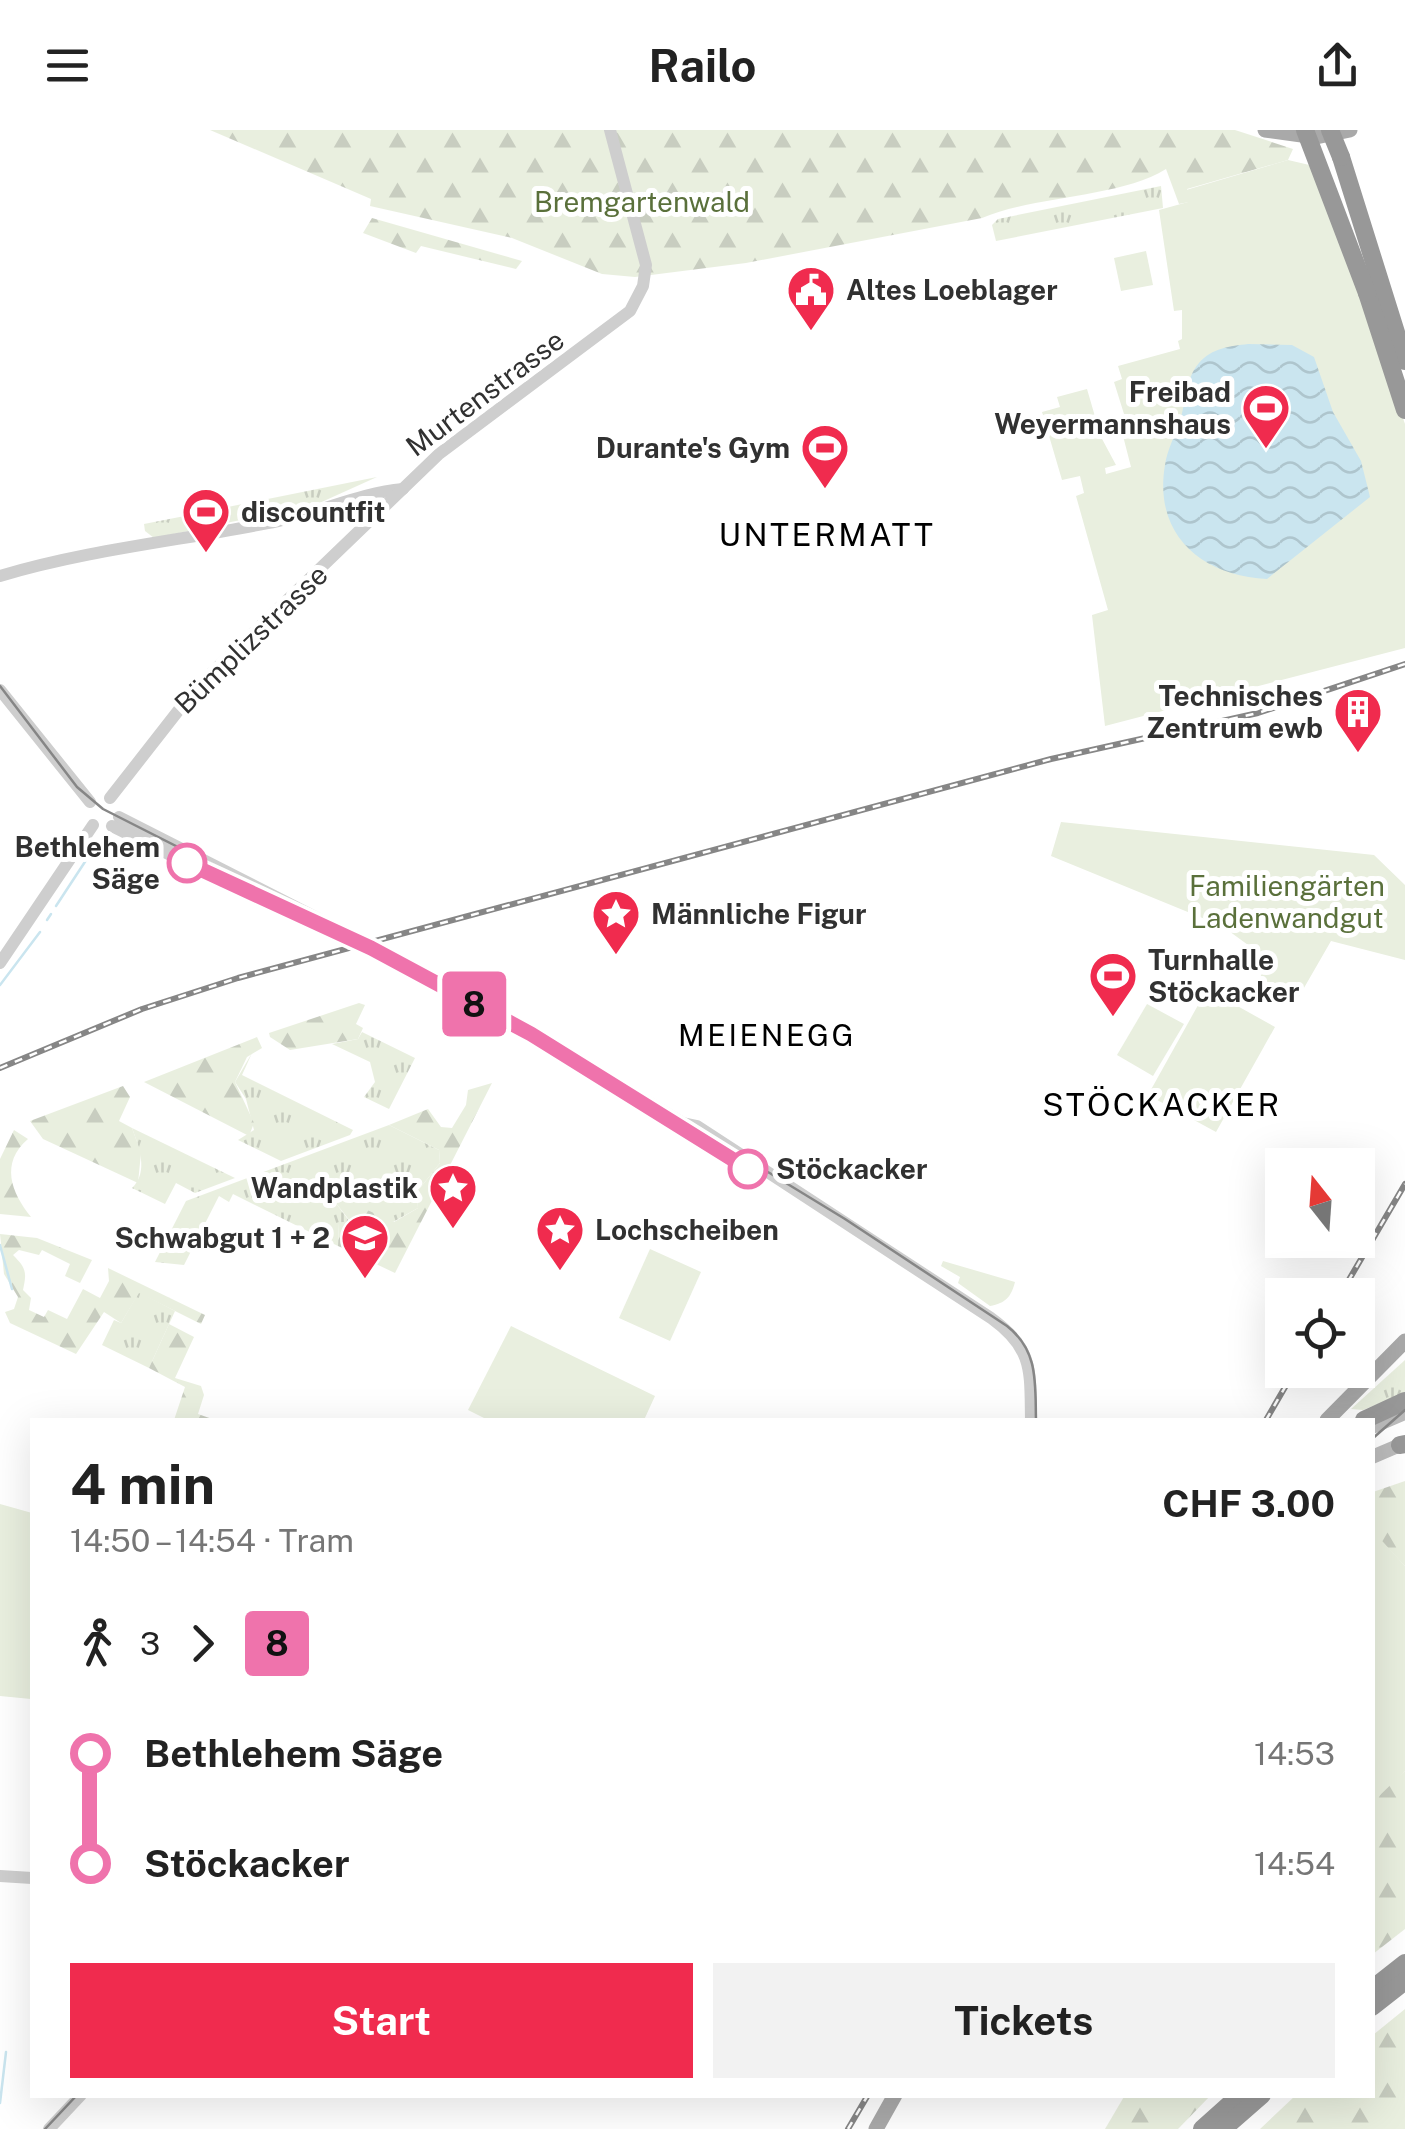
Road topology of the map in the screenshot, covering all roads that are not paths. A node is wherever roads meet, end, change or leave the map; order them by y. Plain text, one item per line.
1 (610, 130) edge
2 (620, 130) edge
3 (1266, 130) edge
4 (1332, 130) edge
5 (1350, 130) edge
6 (1309, 132) edge
7 (626, 184) junction
8 (1405, 361) edge
9 (1405, 410) edge
10 (404, 489) junction
11 (0, 576) edge
12 (0, 690) edge
13 (110, 798) junction
14 (90, 802) junction
15 (116, 821) junction
16 (93, 825) junction
17 (2, 957) edge
18 (1405, 1341) edge
19 (1405, 1401) edge
20 (1405, 1413) edge
21 (1031, 1418) edge
22 (1329, 1418) edge
23 (1368, 1418) edge
24 (1375, 1426) edge
25 (1403, 1444) edge
26 (1375, 1456) edge
27 (0, 1876) edge
28 (30, 1878) edge
29 (1405, 1963) edge
30 (1405, 1981) edge
31 (1375, 1986) edge
32 (1375, 2005) edge
33 (78, 2098) edge
34 (893, 2098) edge
35 (1237, 2098) edge
36 (1259, 2098) edge
37 (49, 2129) edge
38 (876, 2129) edge
39 (1202, 2129) edge
40 (1223, 2129) edge

1 - 7 street, Murtenstrasse
2 - 7 street, Murtenstrasse
3 - 6 main road
4 - 8 highway, bridge
5 - 6 main road
6 - 9 highway, bridge
7 - 10 street, Murtenstrasse
10 - 11 street, Murtenstrasse
10 - 13 street, Bümplizstrasse
12 - 14 street
13 - 14 street
13 - 15 street
14 - 16 street
15 - 16 street
15 - 21 street, bridge
16 - 17 street
18 - 22 main road
19 - 23 highway
20 - 24 main road
25 - 26 main road
27 - 28 street
29 - 31 highway
30 - 32 highway
33 - 37 street
34 - 38 main road
35 - 39 highway
36 - 40 highway

